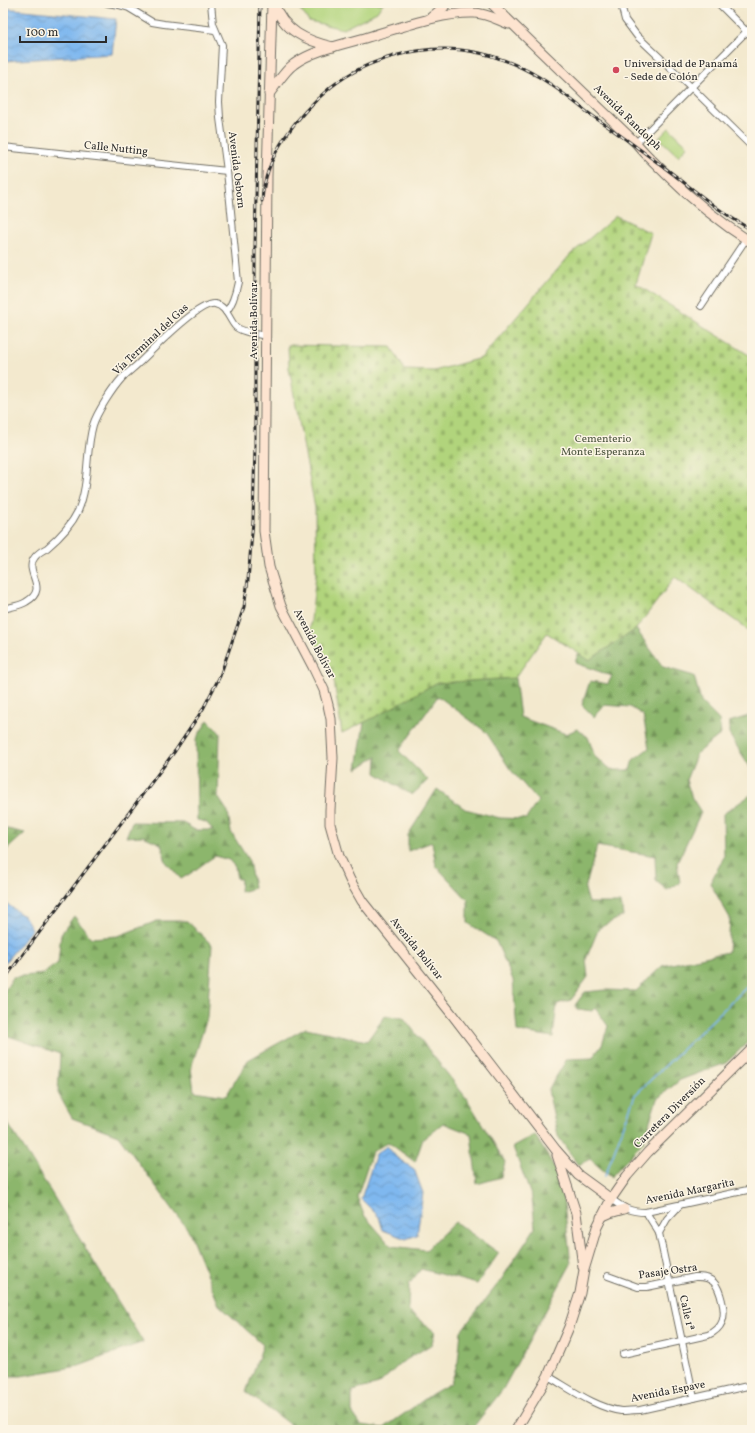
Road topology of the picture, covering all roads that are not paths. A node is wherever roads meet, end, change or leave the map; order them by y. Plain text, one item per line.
1 (107, 3) edge
2 (211, 3) edge
3 (273, 3) edge
4 (446, 3) edge
5 (491, 3) edge
6 (624, 3) edge
7 (718, 3) edge
8 (428, 20) junction
9 (752, 26) edge
10 (515, 27) junction
11 (215, 30) junction
12 (746, 32) junction
13 (752, 37) edge
14 (333, 47) junction
15 (692, 88) junction
16 (269, 94) junction
17 (636, 143) junction
18 (3, 147) edge
19 (752, 147) edge
20 (227, 171) junction
21 (749, 241) edge
22 (701, 306) dead end
23 (226, 312) junction
24 (266, 336) junction
25 (3, 609) edge
26 (752, 1049) edge
27 (556, 1150) junction
28 (752, 1189) edge
29 (611, 1199) junction
30 (679, 1206) junction
31 (624, 1209) junction
32 (646, 1212) junction
33 (601, 1217) junction
34 (597, 1227) junction
35 (659, 1233) junction
36 (581, 1247) junction
37 (584, 1270) junction
38 (608, 1276) dead end
39 (670, 1283) junction
40 (682, 1341) junction
41 (623, 1354) dead end
42 (548, 1376) junction
43 (752, 1385) edge
44 (694, 1398) junction
45 (516, 1430) edge

1 - 11 street
2 - 11 street, Avenida Osborn
3 - 14 main road
3 - 16 main road, Avenida Bolívar
4 - 8 main road
5 - 10 main road, Avenida Randolph
6 - 15 street
7 - 12 street
8 - 10 main road
8 - 14 main road
9 - 12 street
10 - 17 main road, Avenida Randolph
11 - 20 street, Avenida Osborn
12 - 13 street
12 - 15 street
14 - 16 main road
15 - 17 street
15 - 19 street
16 - 24 main road, Avenida Bolívar
17 - 21 main road, Avenida Randolph
18 - 20 street, Calle Nutting
20 - 23 street, Avenida Osborn
21 - 22 street
23 - 24 street
23 - 25 street, Vía Terminal del Gas
24 - 27 main road, Avenida Bolívar
26 - 29 main road, Carretera Diversión
27 - 29 main road, Avenida Bolívar
27 - 36 main road
28 - 30 street, Avenida Margarita
29 - 31 street, Avenida Margarita
29 - 33 main road, Carretera Diversión
30 - 32 street, Avenida Margarita
30 - 35 street
31 - 32 street, Avenida Margarita
31 - 33 main road
32 - 35 street, Calle 1ª
33 - 34 main road, Carretera Diversión
34 - 36 main road
34 - 37 main road
35 - 39 street, Calle 1ª
36 - 37 main road
37 - 42 main road
38 - 39 street, Pasaje Ostra
39 - 40 street, Calle 1ª
39 - 40 street, Pasaje Ostra
40 - 41 street, Pasaje Ostra
40 - 44 street, Calle 1ª
42 - 44 street, Avenida Espave
42 - 45 main road
43 - 44 street, Avenida Espave

